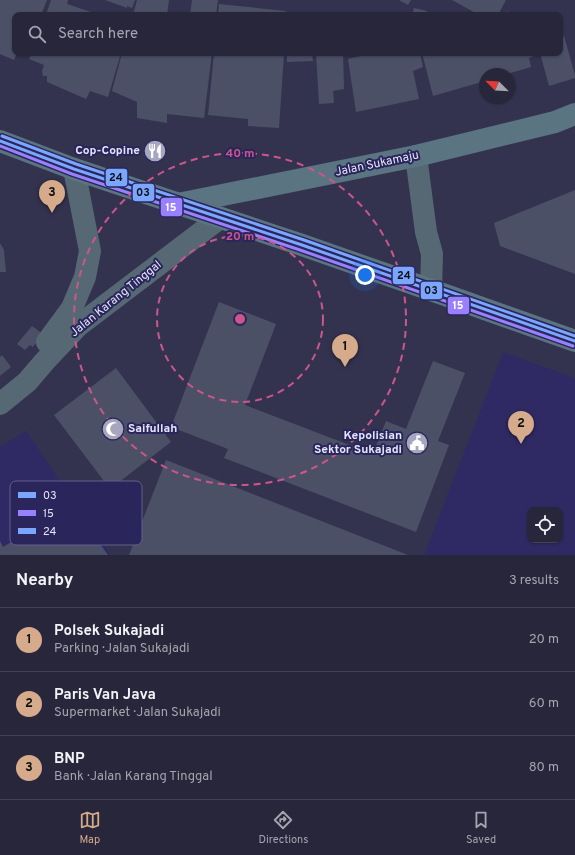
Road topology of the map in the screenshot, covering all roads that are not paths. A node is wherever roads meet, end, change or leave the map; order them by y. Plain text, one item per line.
1 (575, 114) edge
2 (0, 140) edge
3 (416, 156) junction
4 (74, 169) junction
5 (176, 204) junction
6 (220, 218) junction
7 (431, 290) junction
8 (575, 341) edge
9 (0, 404) edge

1 - 3 main road, Jalan Sukamaju
2 - 4 main road
3 - 5 main road, Jalan Sukamaju
3 - 7 street
4 - 5 main road
4 - 9 street, Jalan Karang Tinggal
5 - 6 main road
6 - 7 main road
6 - 9 street, Jalan Karang Tinggal
7 - 8 main road

